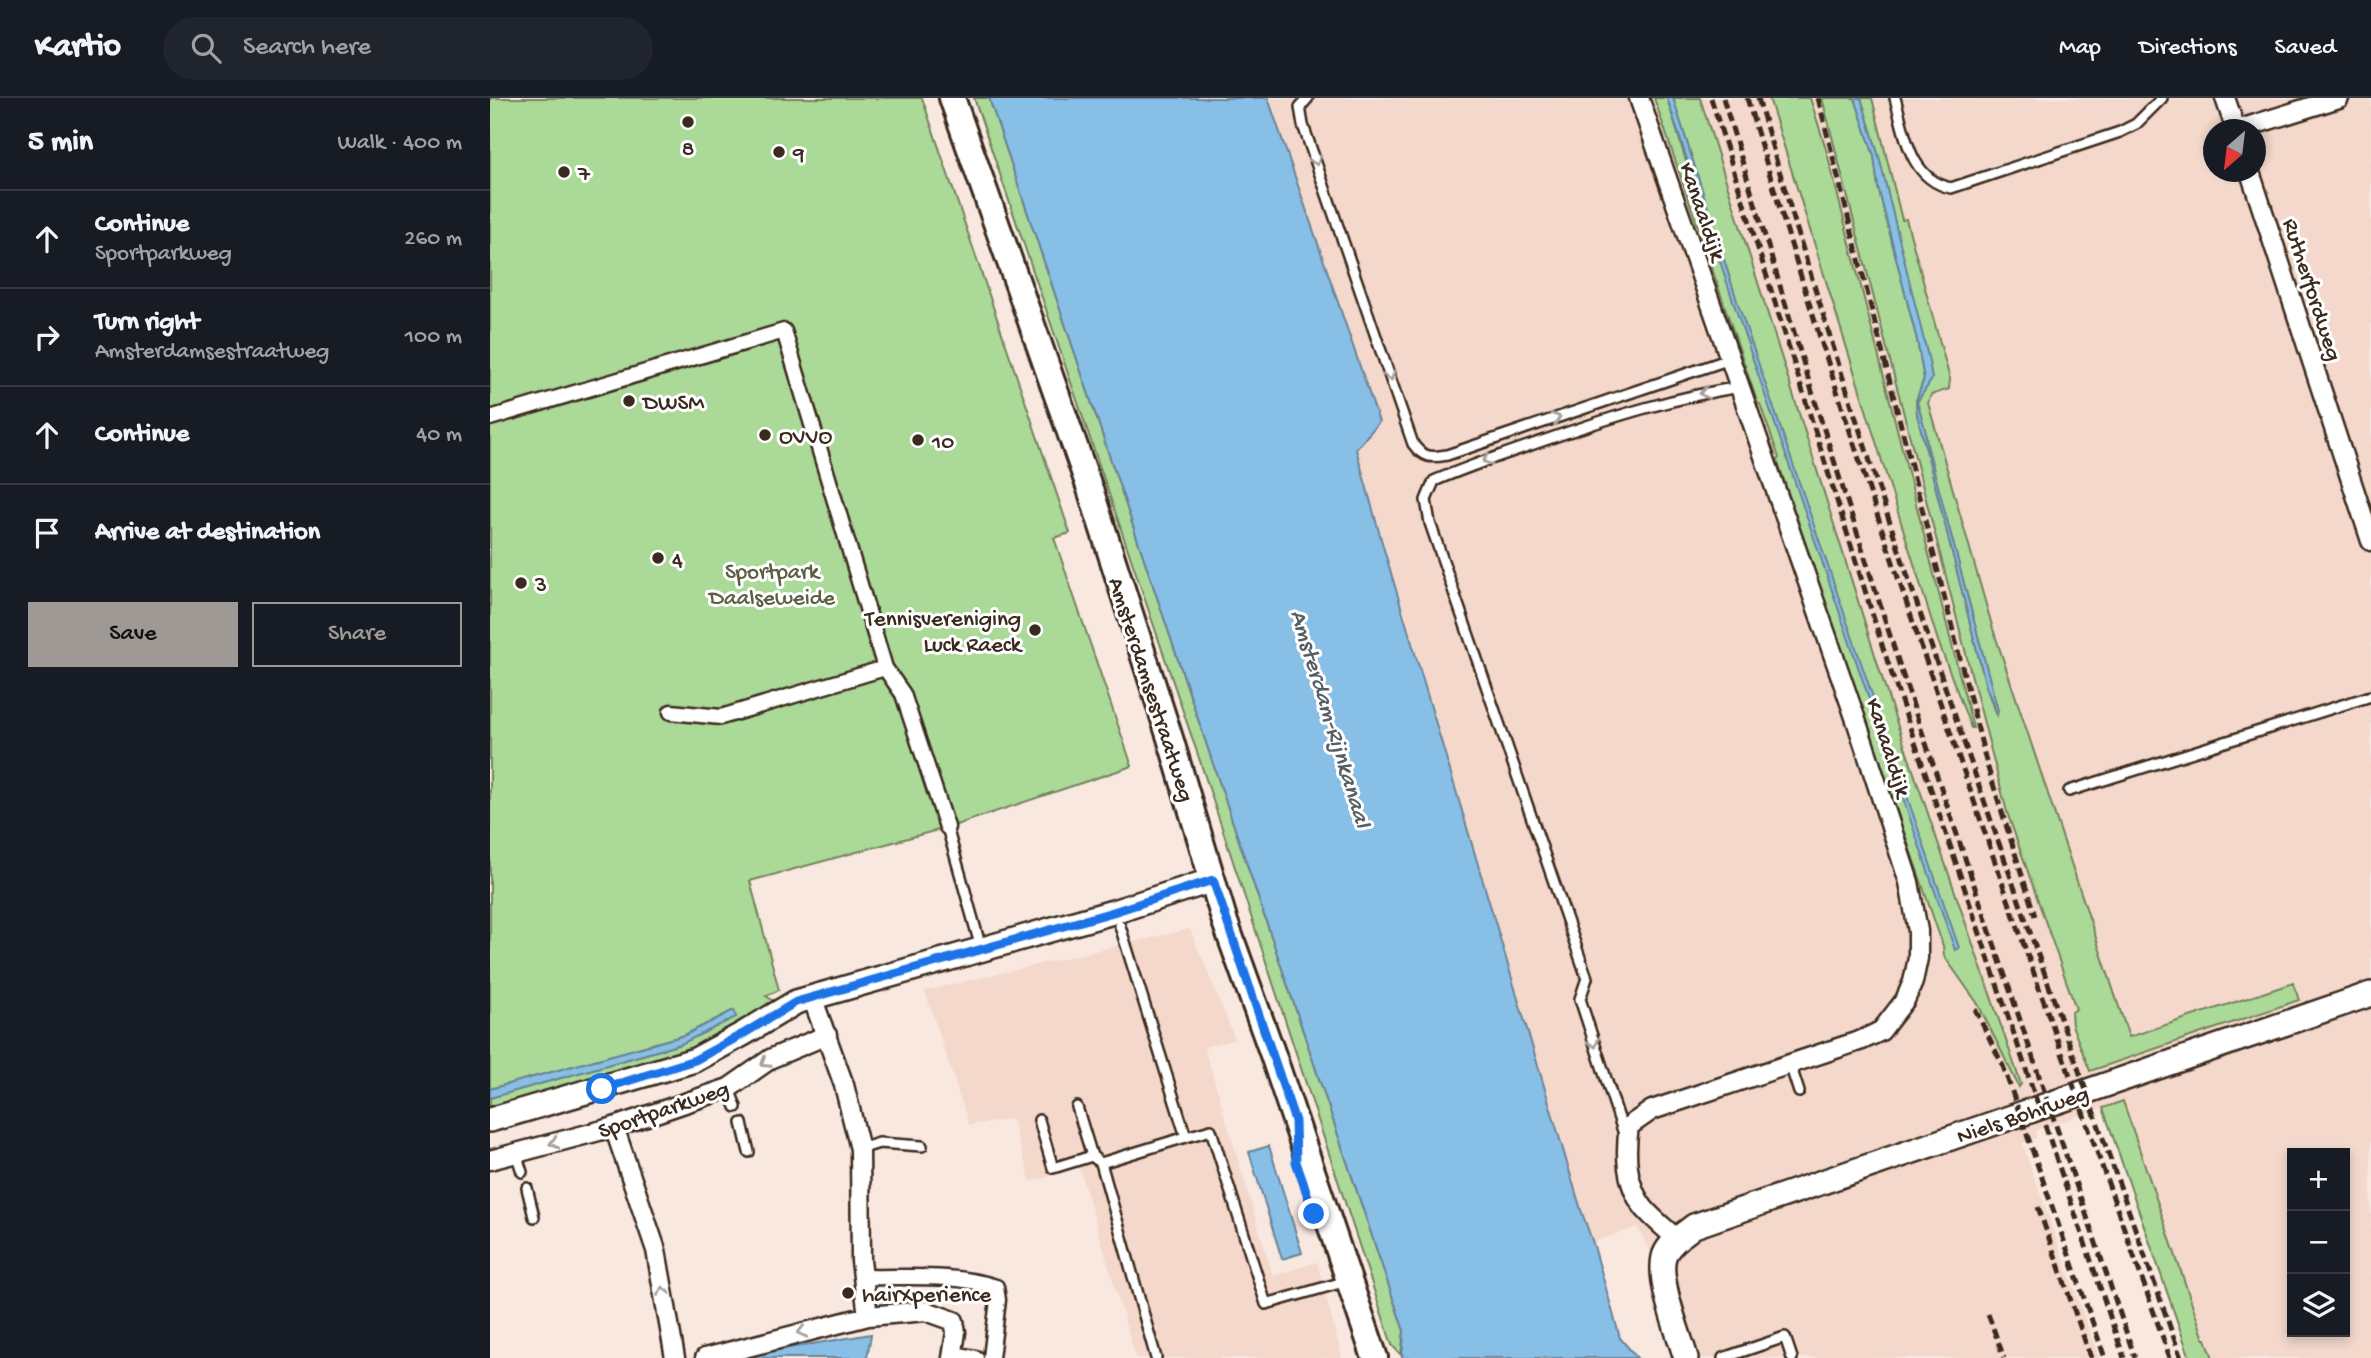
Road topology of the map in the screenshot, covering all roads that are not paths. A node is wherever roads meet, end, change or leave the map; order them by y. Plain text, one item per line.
1 (951, 98) edge
2 (1308, 98) edge
3 (1639, 98) edge
4 (1895, 98) edge
5 (2162, 98) edge
6 (2225, 98) edge
7 (2339, 98) edge
8 (2232, 119) edge
9 (2266, 121) edge
10 (2253, 182) edge
11 (1730, 359) junction
12 (1740, 387) junction
13 (490, 418) edge
14 (2371, 541) edge
15 (885, 668) junction
16 (2371, 695) edge
17 (671, 712) dead end
18 (2069, 791) dead end
19 (947, 827) joint
20 (1213, 880) junction
21 (1121, 926) dead end
22 (982, 949) junction
23 (2371, 994) edge
24 (812, 997) junction
25 (827, 1035) junction
26 (1790, 1064) junction
27 (729, 1088) junction
28 (1800, 1093) dead end
29 (736, 1107) dead end
30 (1077, 1107) dead end
31 (1294, 1117) junction
32 (490, 1119) edge
33 (1039, 1120) dead end
34 (742, 1123) dead end
35 (614, 1128) junction
36 (1186, 1137) junction
37 (1627, 1142) junction
38 (922, 1146) dead end
39 (860, 1149) junction
40 (749, 1152) dead end
41 (516, 1153) junction
42 (1092, 1157) junction
43 (490, 1160) edge
44 (1296, 1162) dead end
45 (1101, 1163) junction
46 (522, 1172) dead end
47 (527, 1188) dead end
48 (1314, 1214) dead end
49 (534, 1217) dead end
50 (1677, 1239) junction
51 (1334, 1240) junction
52 (863, 1277) junction
53 (1349, 1281) junction
54 (868, 1316) junction
55 (953, 1356) edge
56 (675, 1358) edge
57 (705, 1358) edge
58 (976, 1358) edge
59 (991, 1358) edge
60 (1156, 1358) edge
61 (1375, 1358) edge
62 (1686, 1358) edge
63 (1723, 1358) edge
64 (1792, 1358) edge

1 - 20 main road, Amsterdamsestraatweg
2 -> 11 lane
3 - 11 street, Kanaaldijk
4 - 5 lane
6 - 8 street
7 - 9 street
10 - 14 street, Rutherfordweg
11 - 12 street, Kanaaldijk
12 - 26 street, Kanaaldijk
12 -> 37 lane
13 - 15 street
15 - 17 street
15 - 19 street
16 - 18 lane
19 - 22 lane
20 - 22 street, Sportparkweg
20 - 31 main road, Amsterdamsestraatweg
21 - 36 lane
22 - 24 street, Sportparkweg
23 - 50 street, Niels Bohrweg
24 - 25 street
24 - 32 street, Sportparkweg
25 -> 27 street, Sportparkweg
25 - 39 street
26 - 28 lane
26 - 37 street, Kanaaldijk
27 - 29 lane
27 - 35 street, Sportparkweg
30 - 42 lane
31 - 44 lane
31 - 51 main road, Amsterdamsestraatweg
33 - 42 lane
34 - 40 lane
35 -> 41 street, Sportparkweg
56 -> 35 street
36 - 45 lane
36 - 53 lane
37 - 50 street
38 - 39 lane
39 - 52 street
41 - 43 street, Sportparkweg
41 - 46 lane
42 - 45 lane
45 - 60 lane
47 - 49 lane
48 - 51 lane
50 - 62 street
51 - 53 main road, Amsterdamsestraatweg
52 - 54 street
52 - 59 street
53 - 61 main road, Amsterdamsestraatweg
54 - 55 street
54 -> 57 street
55 - 58 street
63 - 64 lane

